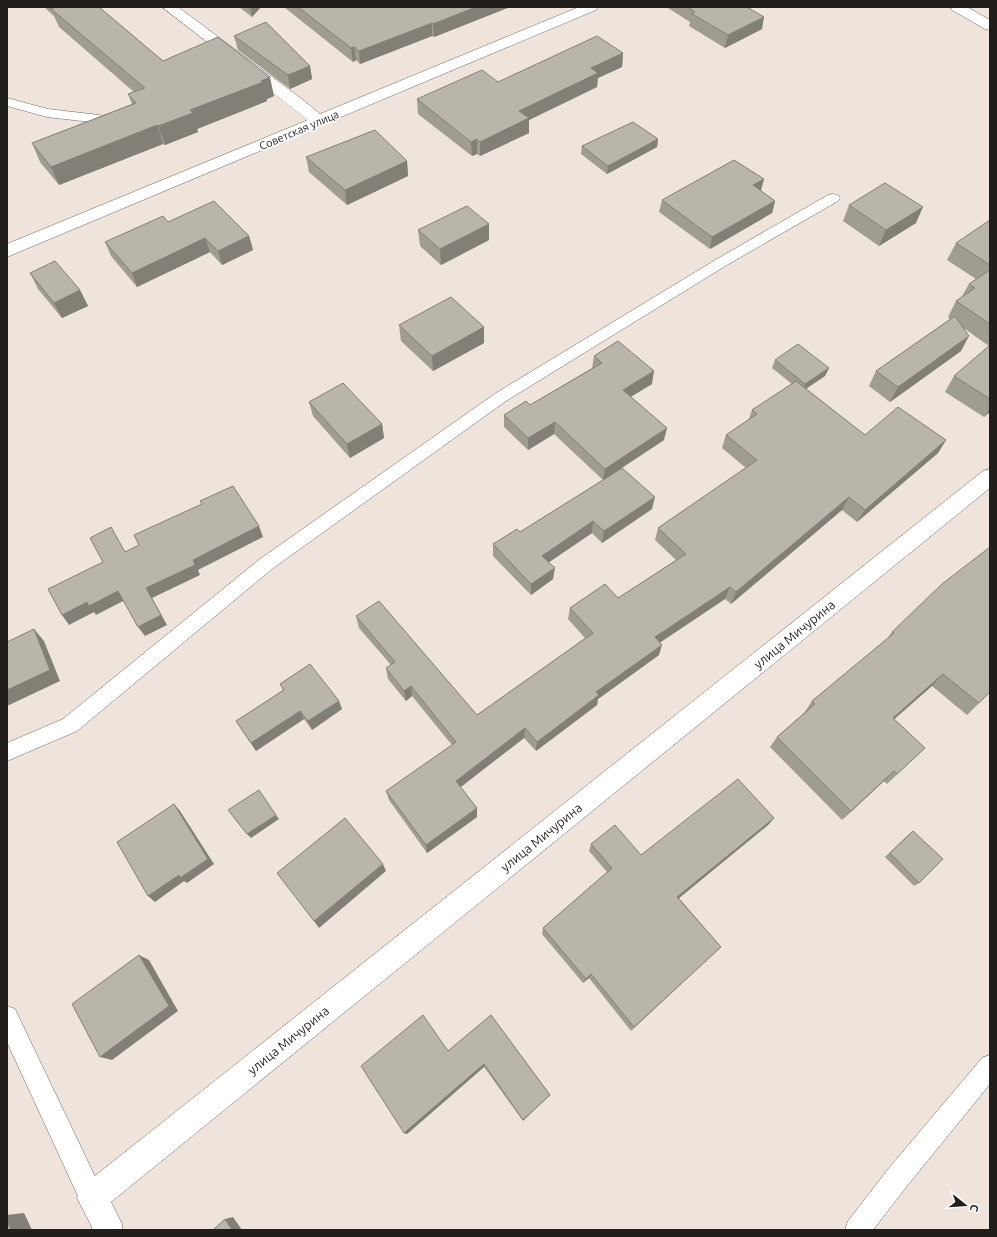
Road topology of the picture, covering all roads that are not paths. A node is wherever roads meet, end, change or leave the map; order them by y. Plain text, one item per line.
1 (169, 7) edge
2 (591, 7) edge
3 (957, 7) edge
4 (990, 26) edge
5 (7, 102) edge
6 (98, 119) edge
7 (319, 121) junction
8 (833, 198) dead end
9 (7, 251) edge
10 (990, 476) edge
11 (7, 752) edge
12 (7, 1017) edge
13 (990, 1066) edge
14 (92, 1198) junction
15 (105, 1228) edge
16 (856, 1230) edge

1 - 7 street
2 - 7 street, Советская улица
3 - 4 street
5 - 6 lane
7 - 9 street, Советская улица
8 - 11 lane
10 - 14 street, улица Мичурина
12 - 14 lane
13 - 16 lane
14 - 15 street

